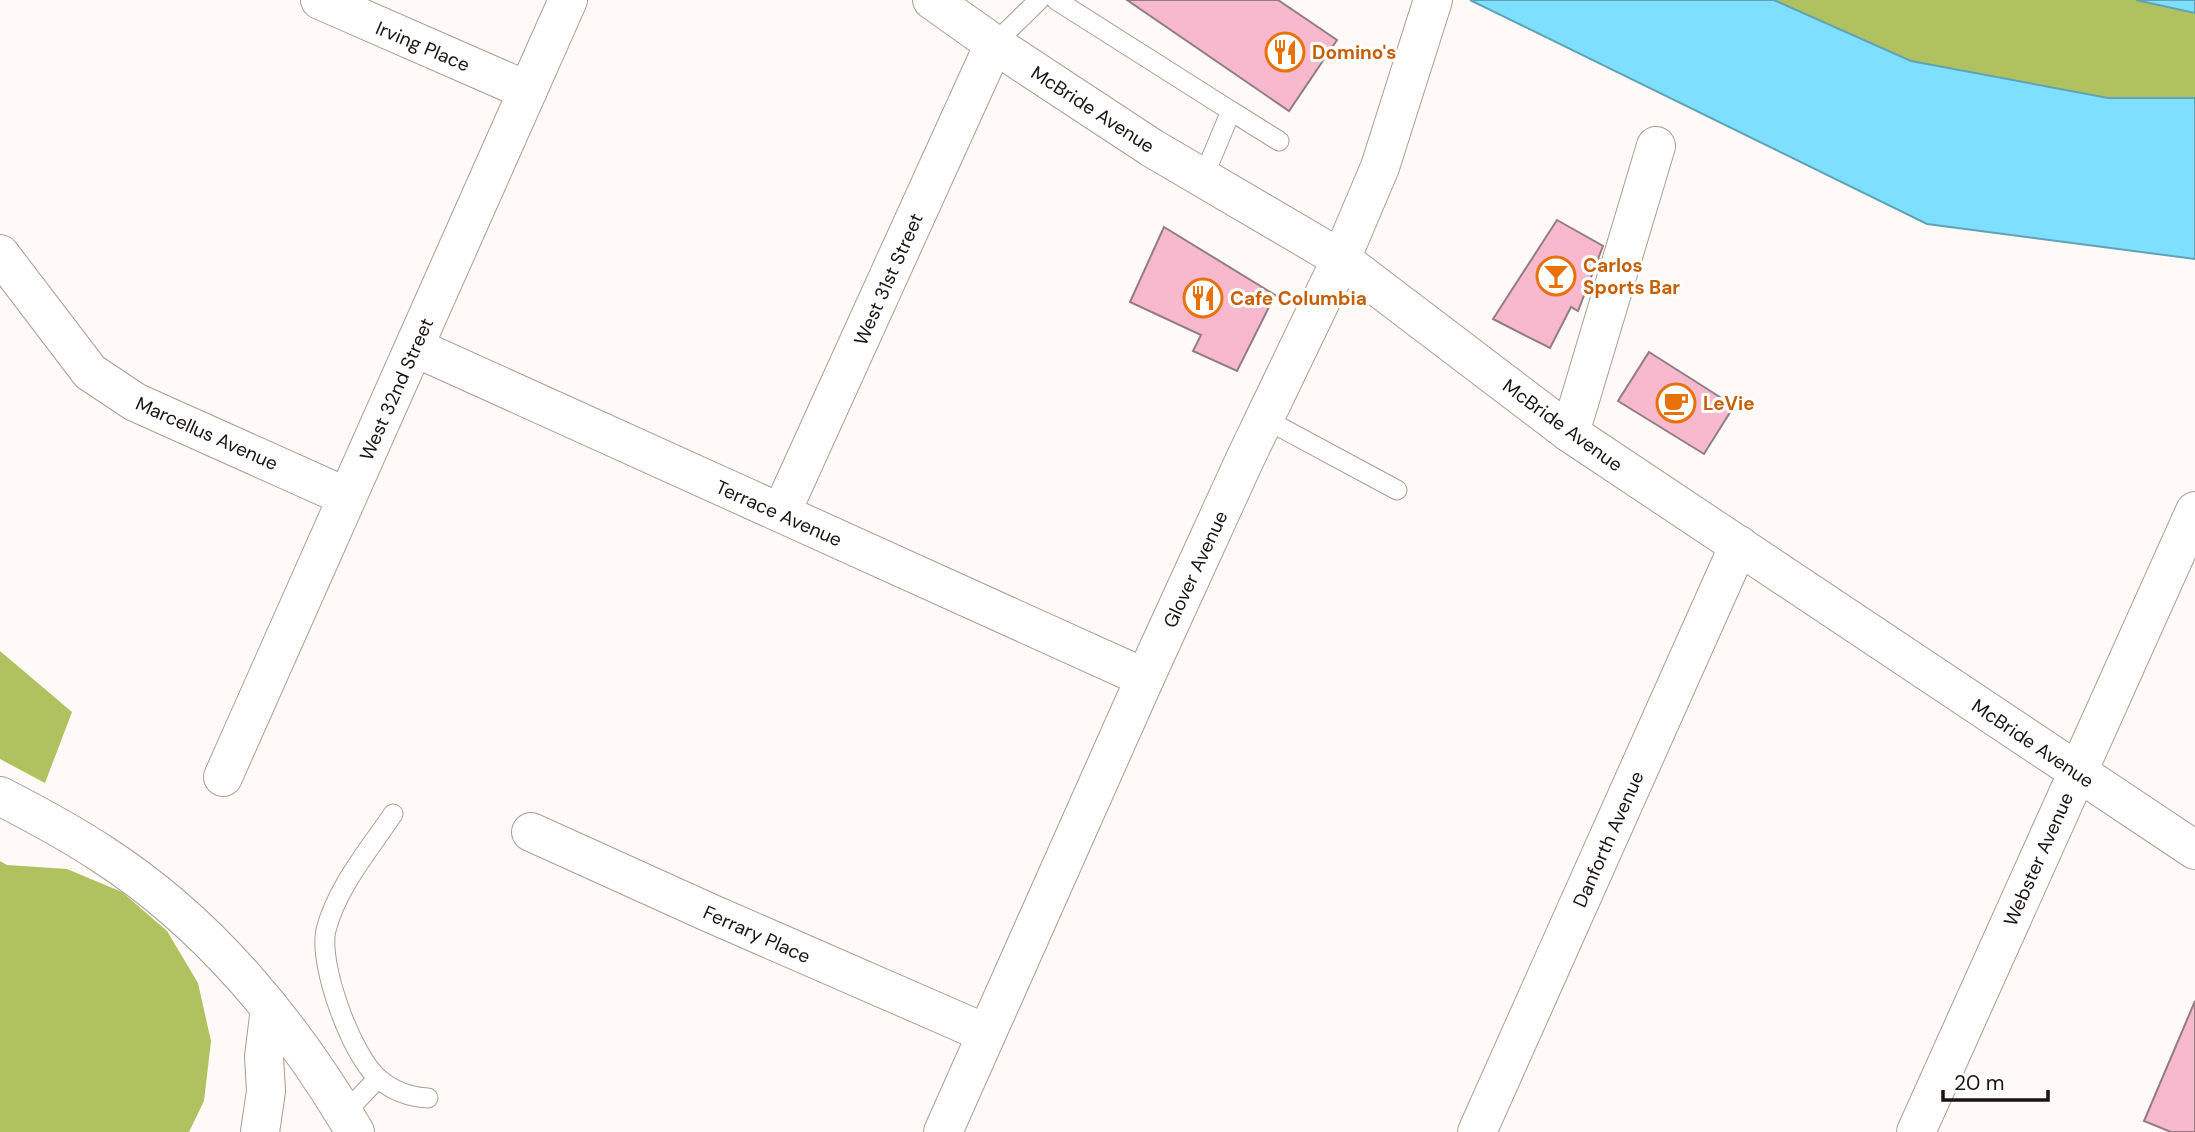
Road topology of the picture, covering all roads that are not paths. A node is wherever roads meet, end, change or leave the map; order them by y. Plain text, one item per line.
1 (320, 0) edge
2 (568, 0) edge
3 (932, 0) edge
4 (1039, 0) edge
5 (1056, 0) edge
6 (1433, 0) edge
7 (994, 44) junction
8 (528, 91) junction
9 (1231, 111) junction
10 (1279, 141) dead end
11 (1656, 146) dead end
12 (1203, 178) junction
13 (0, 254) edge
14 (1341, 259) junction
15 (414, 347) junction
16 (1265, 419) junction
17 (1570, 433) junction
18 (1396, 490) dead end
19 (347, 496) junction
20 (2195, 510) edge
21 (781, 513) junction
22 (1739, 545) junction
23 (1145, 678) junction
24 (2077, 772) junction
25 (223, 777) dead end
26 (0, 796) edge
27 (393, 814) dead end
28 (530, 832) dead end
29 (2195, 850) edge
30 (270, 1008) junction
31 (985, 1033) junction
32 (377, 1078) junction
33 (428, 1098) dead end
34 (350, 1123) edge
35 (260, 1132) edge
36 (943, 1132) edge
37 (1477, 1132) edge
38 (1916, 1132) edge

1 - 8 main road, Irving Place
2 - 8 main road, West 32nd Street
3 - 7 main road, McBride Avenue
4 - 7 lane
5 - 9 lane
6 - 14 main road, Glover Avenue
7 - 12 main road, McBride Avenue
7 - 21 main road, West 31st Street
8 - 15 main road, West 32nd Street
9 - 10 lane
9 - 12 lane
11 - 17 main road
12 - 14 main road, McBride Avenue
13 - 19 main road, Marcellus Avenue
14 - 16 main road, Glover Avenue
14 - 17 main road, McBride Avenue
15 - 19 main road, West 32nd Street
15 - 21 main road, Terrace Avenue
16 - 18 lane
16 - 23 main road, Glover Avenue
17 - 22 main road, McBride Avenue
19 - 25 main road, West 32nd Street
20 - 24 main road, Webster Avenue
21 - 23 main road, Terrace Avenue
22 - 24 main road, McBride Avenue
22 - 37 main road, Danforth Avenue
23 - 31 main road, Glover Avenue
24 - 29 main road, McBride Avenue
24 - 38 main road, Webster Avenue
26 - 30 main road
27 - 32 lane
28 - 31 main road, Ferrary Place
30 - 34 main road
30 - 35 main road
31 - 36 main road, Glover Avenue
32 - 33 lane
32 - 34 lane

